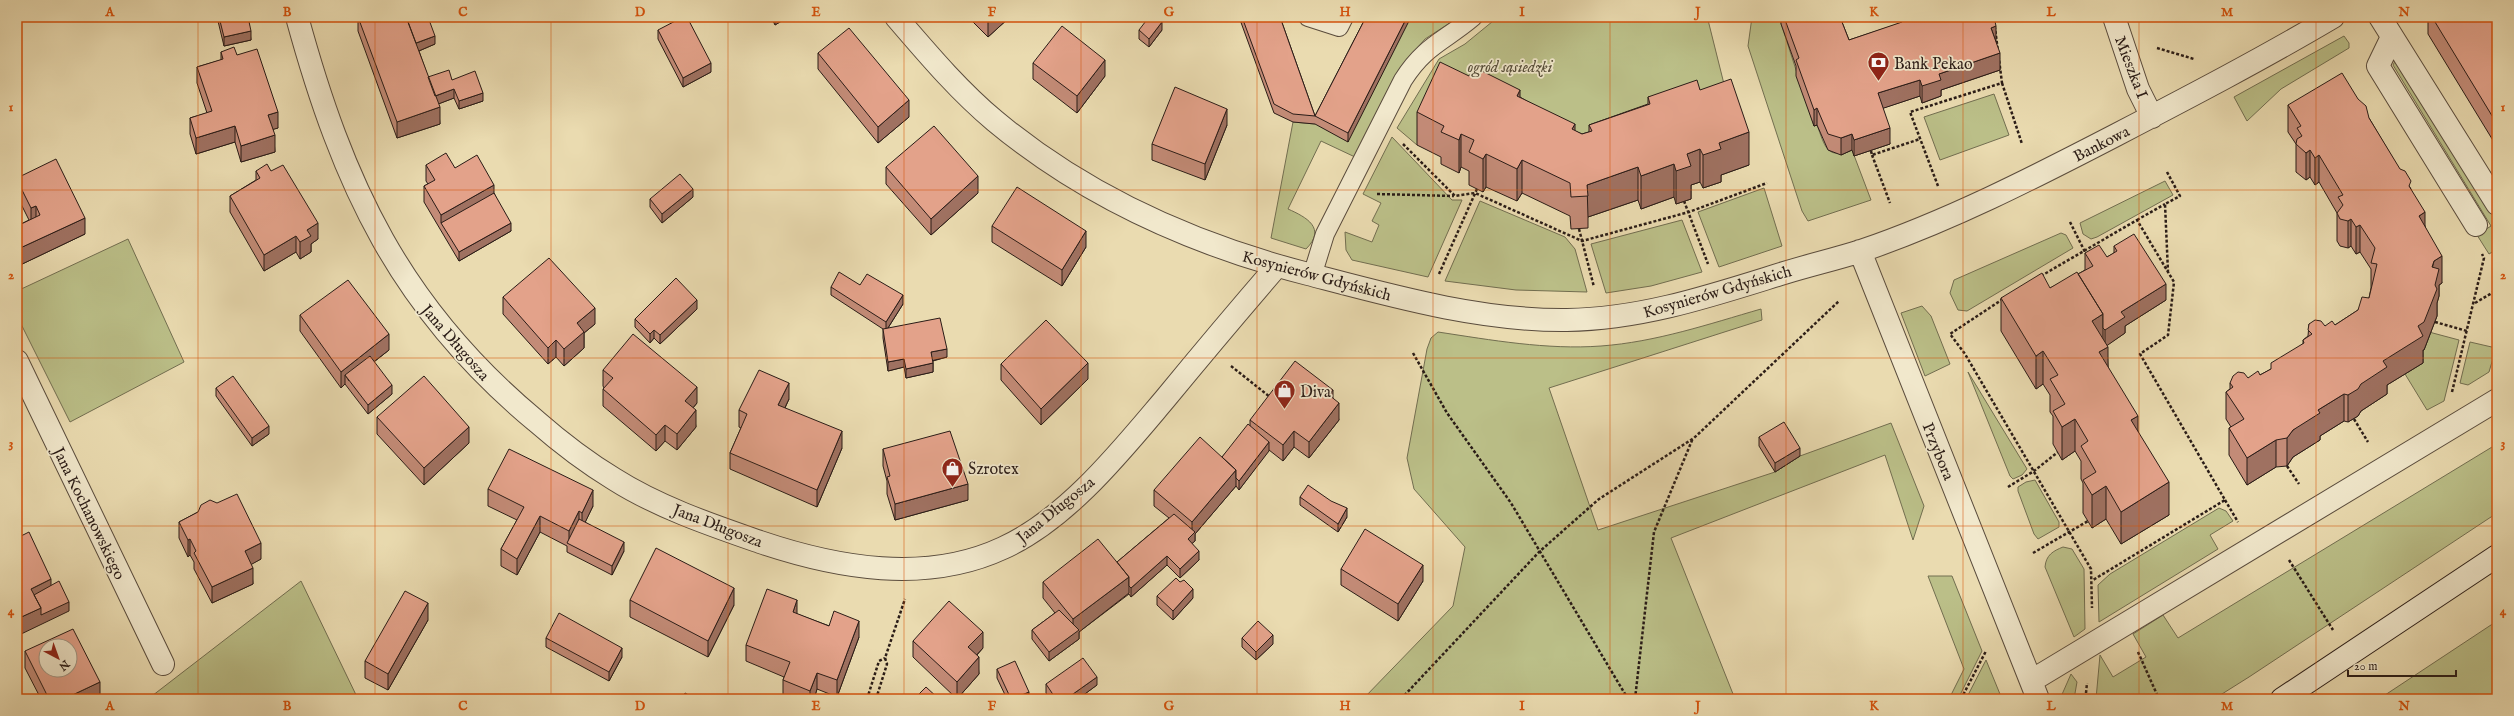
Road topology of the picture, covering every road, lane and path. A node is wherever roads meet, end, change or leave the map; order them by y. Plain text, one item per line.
1 (297, 17) edge
2 (896, 17) edge
3 (1308, 17) edge
4 (1344, 17) edge
5 (1474, 17) edge
6 (2114, 17) edge
7 (2333, 17) edge
8 (2380, 17) edge
9 (1994, 24) edge
10 (2392, 37) junction
11 (2002, 84) junction
12 (2152, 117) junction
13 (1398, 139) dead end
14 (1920, 139) junction
15 (2022, 144) dead end
16 (1871, 151) edge
17 (1872, 155) junction
18 (2168, 172) dead end
19 (1767, 183) dead end
20 (1938, 186) dead end
21 (1477, 189) edge
22 (1475, 193) junction
23 (1375, 194) dead end
24 (1455, 196) junction
25 (1684, 201) edge
26 (1890, 203) dead end
27 (2165, 204) junction
28 (2497, 204) edge
29 (1689, 212) junction
30 (2137, 220) junction
31 (2070, 222) dead end
32 (2476, 225) joint
33 (1579, 229) edge
34 (1582, 241) junction
35 (2085, 250) junction
36 (1860, 251) junction
37 (2090, 260) edge
38 (1277, 266) junction
39 (1710, 267) dead end
40 (2168, 272) junction
41 (1312, 276) junction
42 (2039, 277) edge
43 (1595, 290) dead end
44 (2497, 290) edge
45 (2009, 295) edge
46 (1839, 301) dead end
47 (1428, 303) junction
48 (2475, 303) junction
49 (2435, 322) edge
50 (2467, 331) junction
51 (1413, 353) dead end
52 (17, 361) edge
53 (1230, 365) dead end
54 (2451, 395) dead end
55 (2497, 400) edge
56 (1276, 402) edge
57 (2354, 419) edge
58 (1694, 438) junction
59 (2372, 449) dead end
60 (2058, 452) edge
61 (2287, 466) edge
62 (2034, 471) junction
63 (2299, 485) dead end
64 (2008, 487) dead end
65 (2225, 500) junction
66 (2088, 521) edge
67 (2070, 532) junction
68 (2273, 535) junction
69 (1538, 552) junction
70 (2033, 553) dead end
71 (2497, 556) edge
72 (915, 569) junction
73 (2093, 580) junction
74 (2122, 626) junction
75 (2333, 630) dead end
76 (1989, 645) dead end
77 (2091, 645) junction
78 (885, 658) junction
79 (163, 664) dead end
80 (2034, 690) edge
81 (2086, 693) dead end
82 (867, 699) edge
83 (876, 699) edge
84 (1401, 699) edge
85 (1628, 699) edge
86 (1635, 699) edge
87 (1961, 699) edge
88 (2159, 699) edge
89 (2282, 699) edge

1 - 72 street, Jana Długosza
2 - 38 street, Kosynierów Gdyńskich
3 - 4 lane
5 - 41 lane
6 - 12 street, Mieszka I
7 - 12 street, Bankowa
8 - 10 street
9 - 11 path
10 - 28 street
10 - 32 street
11 - 14 path
11 - 15 path
12 - 36 street, Bankowa
13 - 24 path
14 - 17 path
14 - 20 path
16 - 17 path
17 - 26 path
18 - 27 path
19 - 29 path
21 - 22 path
22 - 24 path
22 - 34 path
22 - 47 path
23 - 24 path
25 - 29 path
27 - 30 path
27 - 40 path
29 - 34 path
29 - 39 path
30 - 35 path
30 - 40 path
31 - 35 path
32 - 48 path
33 - 34 path
34 - 43 path
35 - 37 path
35 - 42 path
36 - 47 street, Kosynierów Gdyńskich
36 - 80 street, Przybora
38 - 41 street, Kosynierów Gdyńskich
38 - 72 street, Jana Długosza
40 - 65 path
41 - 47 street, Kosynierów Gdyńskich
44 - 48 path
45 - 62 path
46 - 58 path
48 - 50 path
49 - 50 path
50 - 54 path
51 - 69 path
52 - 79 street, Jana Kochanowskiego
53 - 56 path
55 - 68 street
57 - 59 path
58 - 69 path
58 - 86 path
60 - 62 path
61 - 63 path
62 - 64 path
62 - 67 path
65 - 68 path
65 - 73 path
66 - 67 path
67 - 70 path
67 - 73 path
68 - 74 street
68 - 75 path
69 - 84 path
69 - 85 path
71 - 89 street
72 - 78 path
73 - 77 path
74 - 77 street
74 - 88 path
76 - 87 path
77 - 80 street
77 - 81 path
78 - 82 path
78 - 83 path

